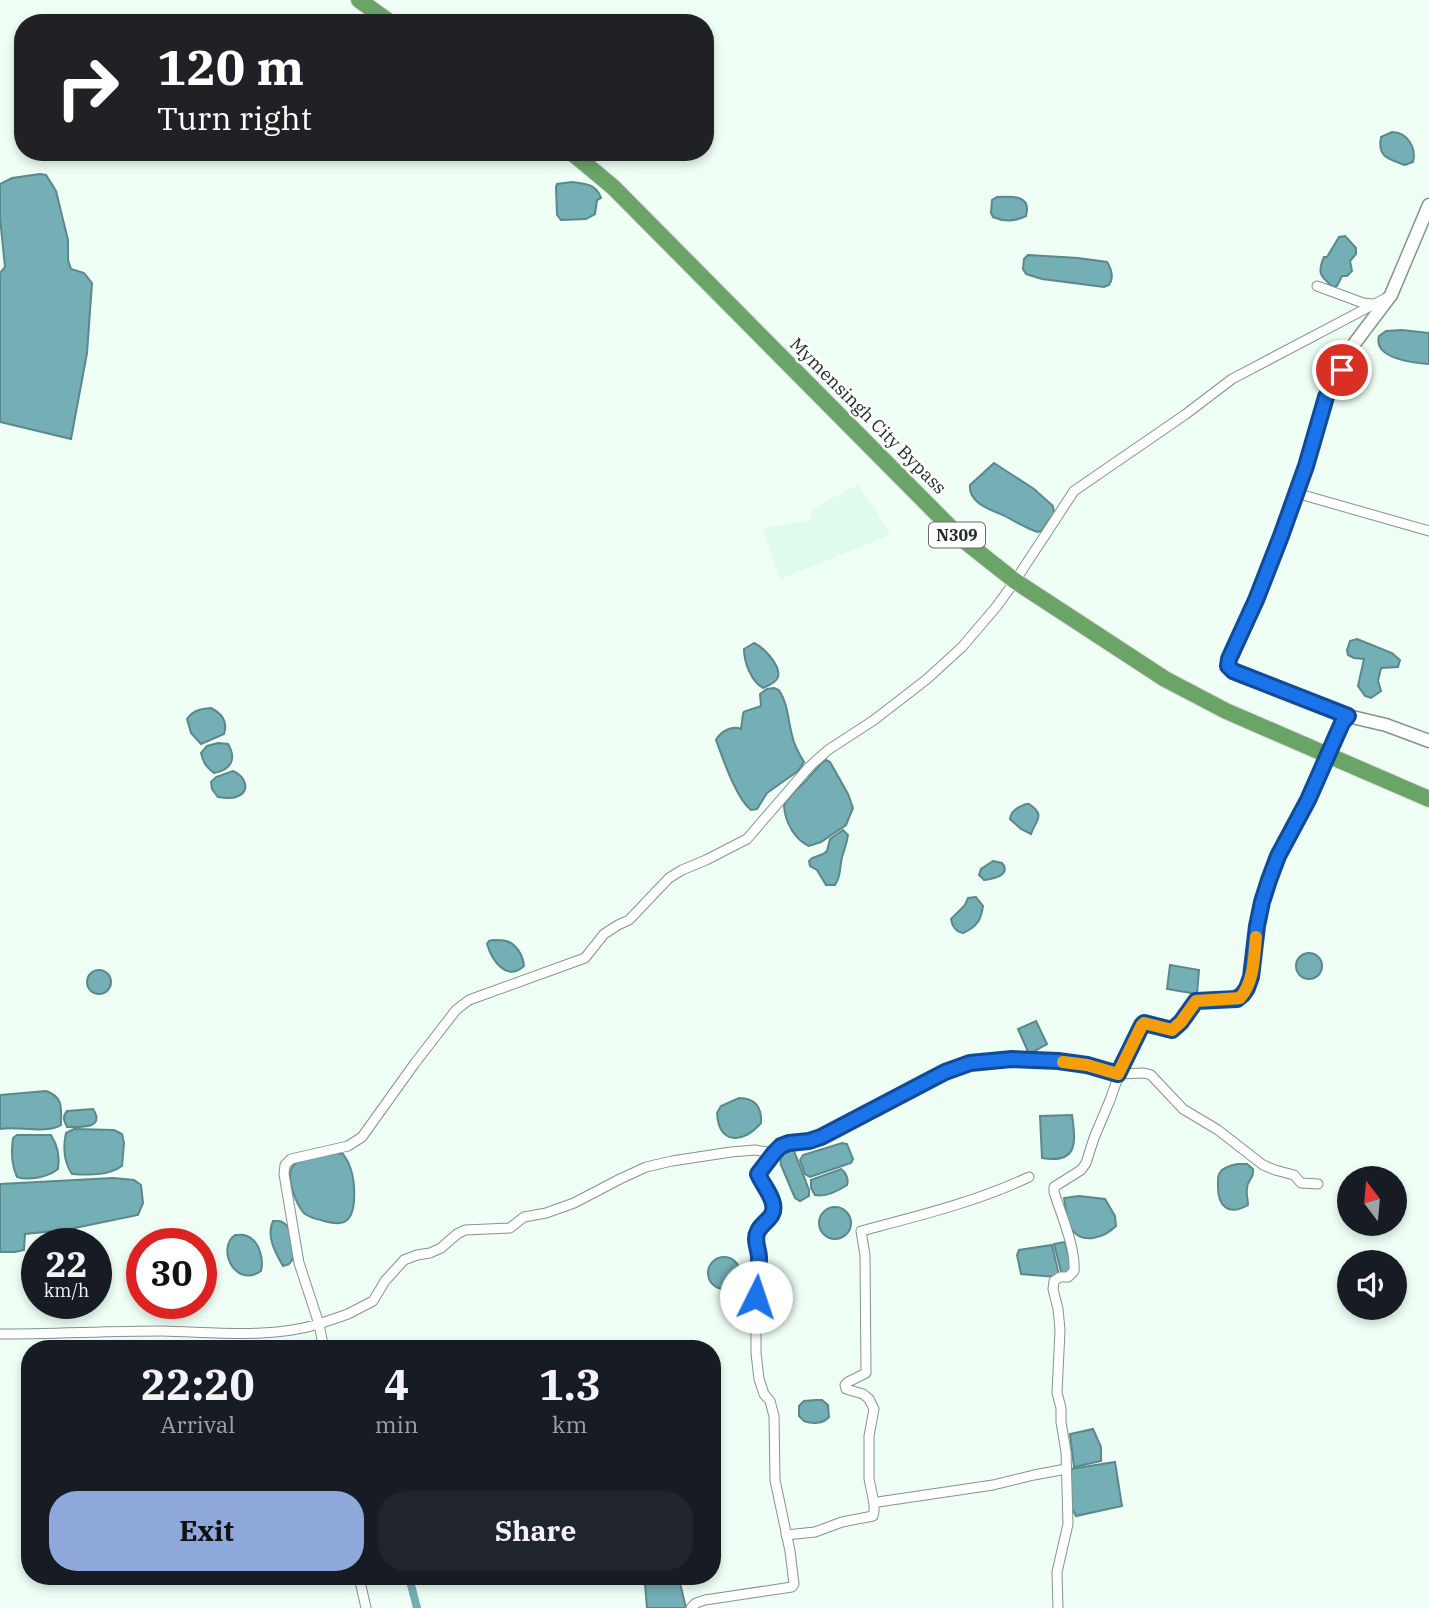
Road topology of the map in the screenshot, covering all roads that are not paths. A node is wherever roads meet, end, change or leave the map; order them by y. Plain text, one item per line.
1 (359, 0) edge
2 (378, 14) edge
3 (582, 161) edge
4 (1429, 205) edge
5 (1424, 227) edge
6 (1317, 286) dead end
7 (1391, 295) junction
8 (1374, 304) junction
9 (1296, 493) junction
10 (1429, 531) edge
11 (1015, 581) junction
12 (1348, 716) junction
13 (1429, 741) edge
14 (1328, 756) junction
15 (1429, 799) edge
16 (1118, 1074) junction
17 (774, 1153) junction
18 (1029, 1177) dead end
19 (1318, 1184) dead end
20 (319, 1324) junction
21 (0, 1334) edge
22 (322, 1340) edge
23 (1066, 1469) junction
24 (874, 1503) junction
25 (786, 1535) junction
26 (361, 1585) edge
27 (366, 1608) edge
28 (691, 1608) edge
29 (1058, 1608) edge

1 - 2 highway
3 - 11 highway, Mymensingh City Bypass / N309
4 - 5 street
5 - 7 street
6 - 8 street
7 - 8 street
7 - 9 street
8 - 11 street
9 - 10 street
9 - 12 street
11 - 14 highway, Mymensingh City Bypass / N309
11 - 20 street
12 - 13 street
12 - 14 street
14 - 15 highway, Mymensingh City Bypass / N309
14 - 16 street
16 - 17 street
16 - 19 street
16 - 23 street
17 - 20 street
17 - 25 street
18 - 24 street
20 - 21 street
20 - 22 street
23 - 24 street
23 - 29 street
24 - 25 street
25 - 28 street
26 - 27 street

